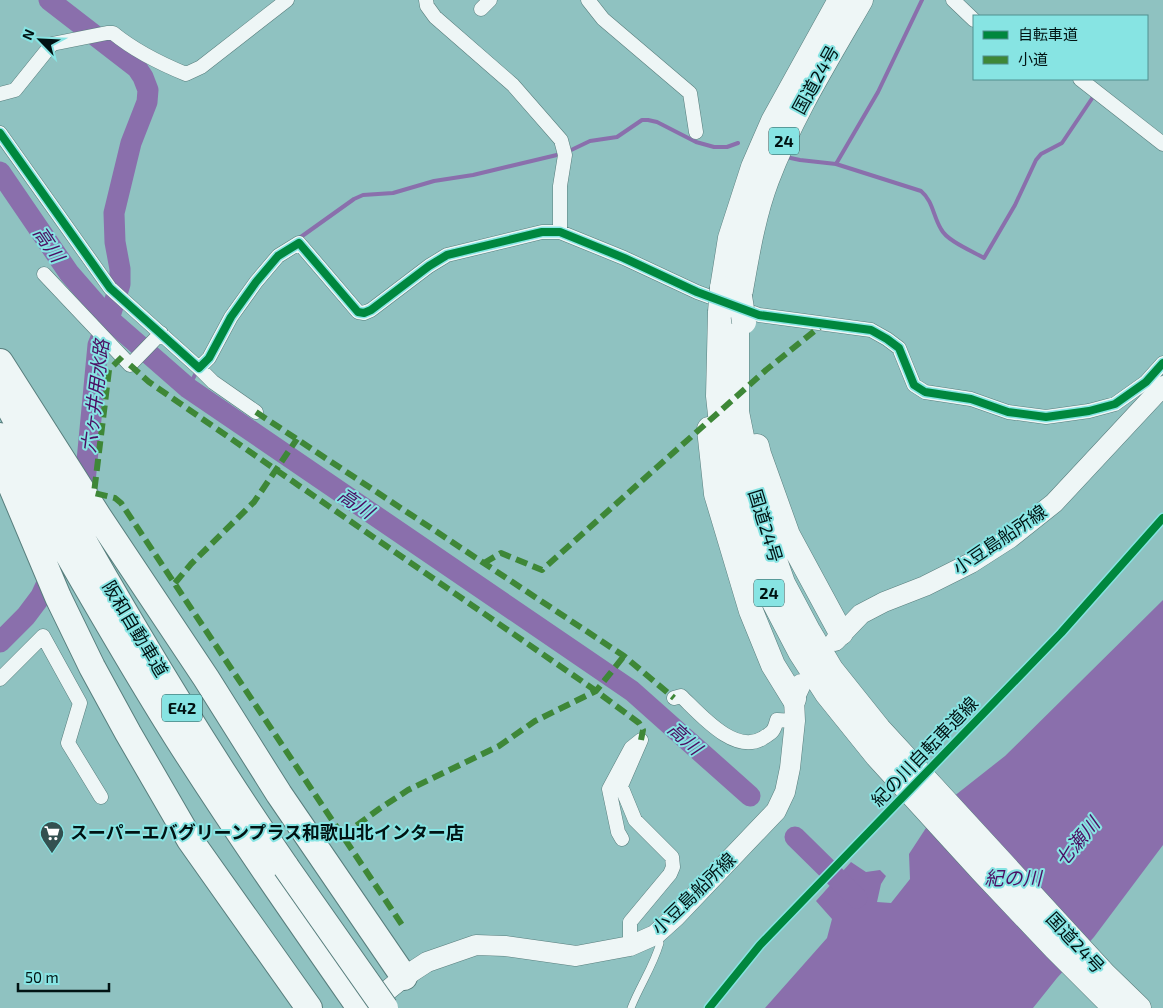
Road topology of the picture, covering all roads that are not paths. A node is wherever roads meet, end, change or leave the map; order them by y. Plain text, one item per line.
1 (287, 0) edge
2 (426, 0) edge
3 (588, 0) edge
4 (840, 0) edge
5 (861, 0) edge
6 (953, 0) edge
7 (973, 19) edge
8 (1081, 80) edge
9 (0, 94) edge
10 (696, 132) dead end
11 (0, 133) edge
12 (1163, 144) edge
13 (560, 232) junction
14 (44, 274) dead end
15 (731, 292) junction
16 (734, 318) junction
17 (158, 336) junction
18 (0, 362) edge
19 (1163, 363) edge
20 (199, 368) junction
21 (1163, 386) edge
22 (0, 391) edge
23 (256, 412) dead end
24 (729, 417) junction
25 (0, 436) edge
26 (0, 459) edge
27 (54, 510) junction
28 (838, 637) joint
29 (0, 679) edge
30 (674, 698) dead end
31 (797, 701) junction
32 (872, 735) junction
33 (101, 797) dead end
34 (622, 839) dead end
35 (278, 872) junction
36 (655, 935) junction
37 (630, 946) junction
38 (404, 977) junction
39 (309, 1008) edge
40 (360, 1008) edge
41 (366, 1008) edge
42 (385, 1008) edge
43 (631, 1008) edge
44 (1115, 1008) edge
45 (1139, 1008) edge

1 - 9 street
2 - 13 street
3 - 10 street
4 - 15 highway, 国道24号 / 24
5 - 15 highway, 国道24号 / 24
6 - 7 street
8 - 12 street
11 - 17 street
13 - 19 street
13 - 20 street
14 - 17 street
15 - 16 highway, 24, bridge
16 - 24 highway, 国道24号 / 24
16 - 24 highway, 24
17 - 20 street
18 - 38 highway
20 - 23 street
21 - 28 main road, 小豆島船所線
22 - 27 highway, 阪和自動車道 / E42
24 - 28 highway, 24
24 - 31 highway, 24
24 - 32 highway, 国道24号 / 24
25 - 27 highway, 阪和自動車道 / E42
26 - 39 highway
27 - 35 highway, 阪和自動車道 / E42
29 - 33 street
30 - 31 street
31 - 36 main road, 小豆島船所線
32 - 44 highway, 国道24号 / 24
32 - 45 highway, 国道24号 / 24
34 - 37 street
35 - 40 highway, 阪和自動車道 / E42
35 - 42 highway, 阪和自動車道 / E42, bridge
36 - 37 main road, 小豆島船所線
36 - 43 lane
37 - 38 main road, 小豆島船所線
38 - 41 main road, 小豆島船所線

